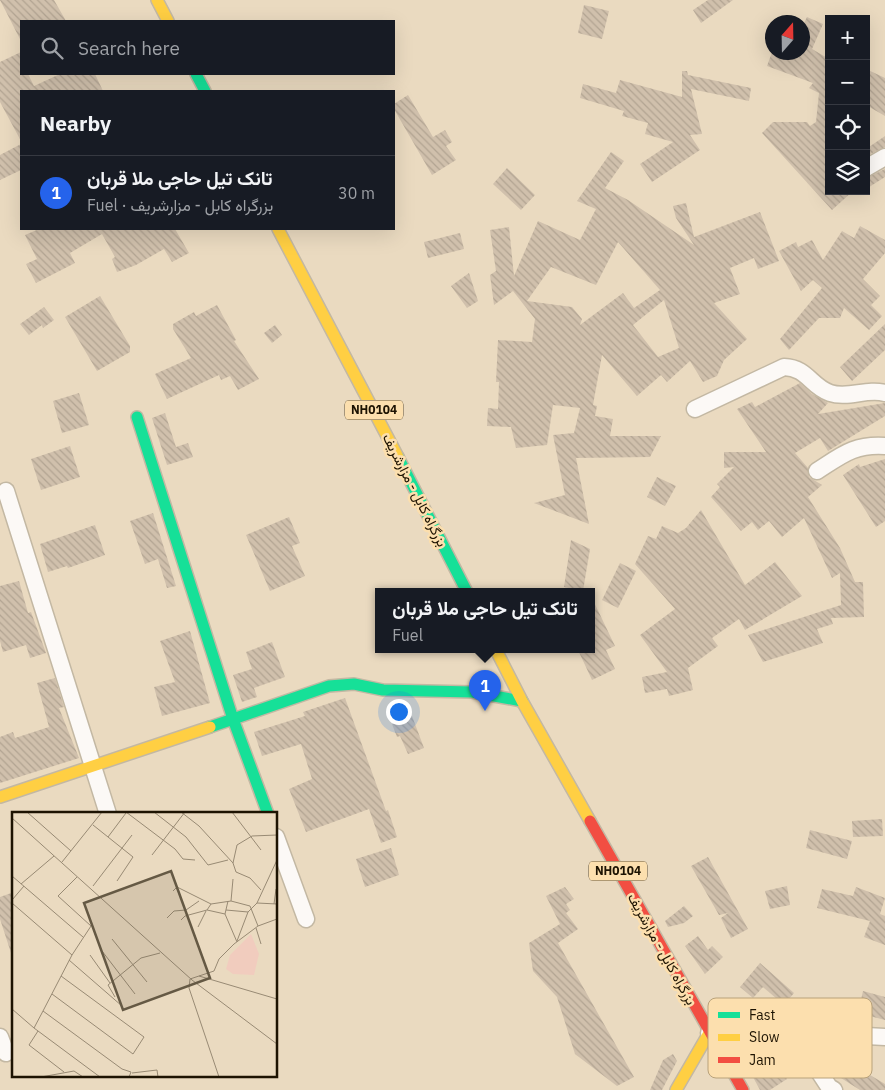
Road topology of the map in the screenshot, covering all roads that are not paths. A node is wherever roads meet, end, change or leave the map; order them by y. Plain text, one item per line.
1 (157, 0) edge
2 (167, 20) edge
3 (197, 75) edge
4 (204, 90) edge
5 (885, 157) edge
6 (870, 166) edge
7 (279, 230) edge
8 (885, 393) edge
9 (695, 409) dead end
10 (137, 417) dead end
11 (885, 446) edge
12 (817, 471) dead end
13 (6, 491) dead end
14 (465, 588) edge
15 (498, 653) edge
16 (522, 702) junction
17 (233, 719) junction
18 (92, 768) junction
19 (0, 797) edge
20 (107, 812) edge
21 (267, 812) edge
22 (278, 842) edge
23 (306, 919) dead end
24 (708, 1031) edge
25 (708, 1035) edge
26 (872, 1036) edge
27 (0, 1037) edge
28 (885, 1037) edge
29 (6, 1053) dead end
30 (736, 1078) edge
31 (823, 1078) edge
32 (676, 1090) edge
33 (743, 1090) edge
34 (834, 1090) edge

1 - 2 main road
3 - 4 main road
5 - 6 street
7 - 14 main road, بزرگراه کابل - مزارشریف / NH0104
8 - 9 street
10 - 17 main road
11 - 12 street
13 - 18 street
15 - 16 main road, بزرگراه کابل - مزارشریف / NH0104
16 - 17 main road
16 - 24 main road, بزرگراه کابل - مزارشریف / NH0104
17 - 18 main road
17 - 21 main road
18 - 19 main road
18 - 20 street
22 - 23 street
25 - 32 main road
26 - 28 street
27 - 29 street
30 - 33 main road, بزرگراه کابل - مزارشریف / NH0104
31 - 34 street

